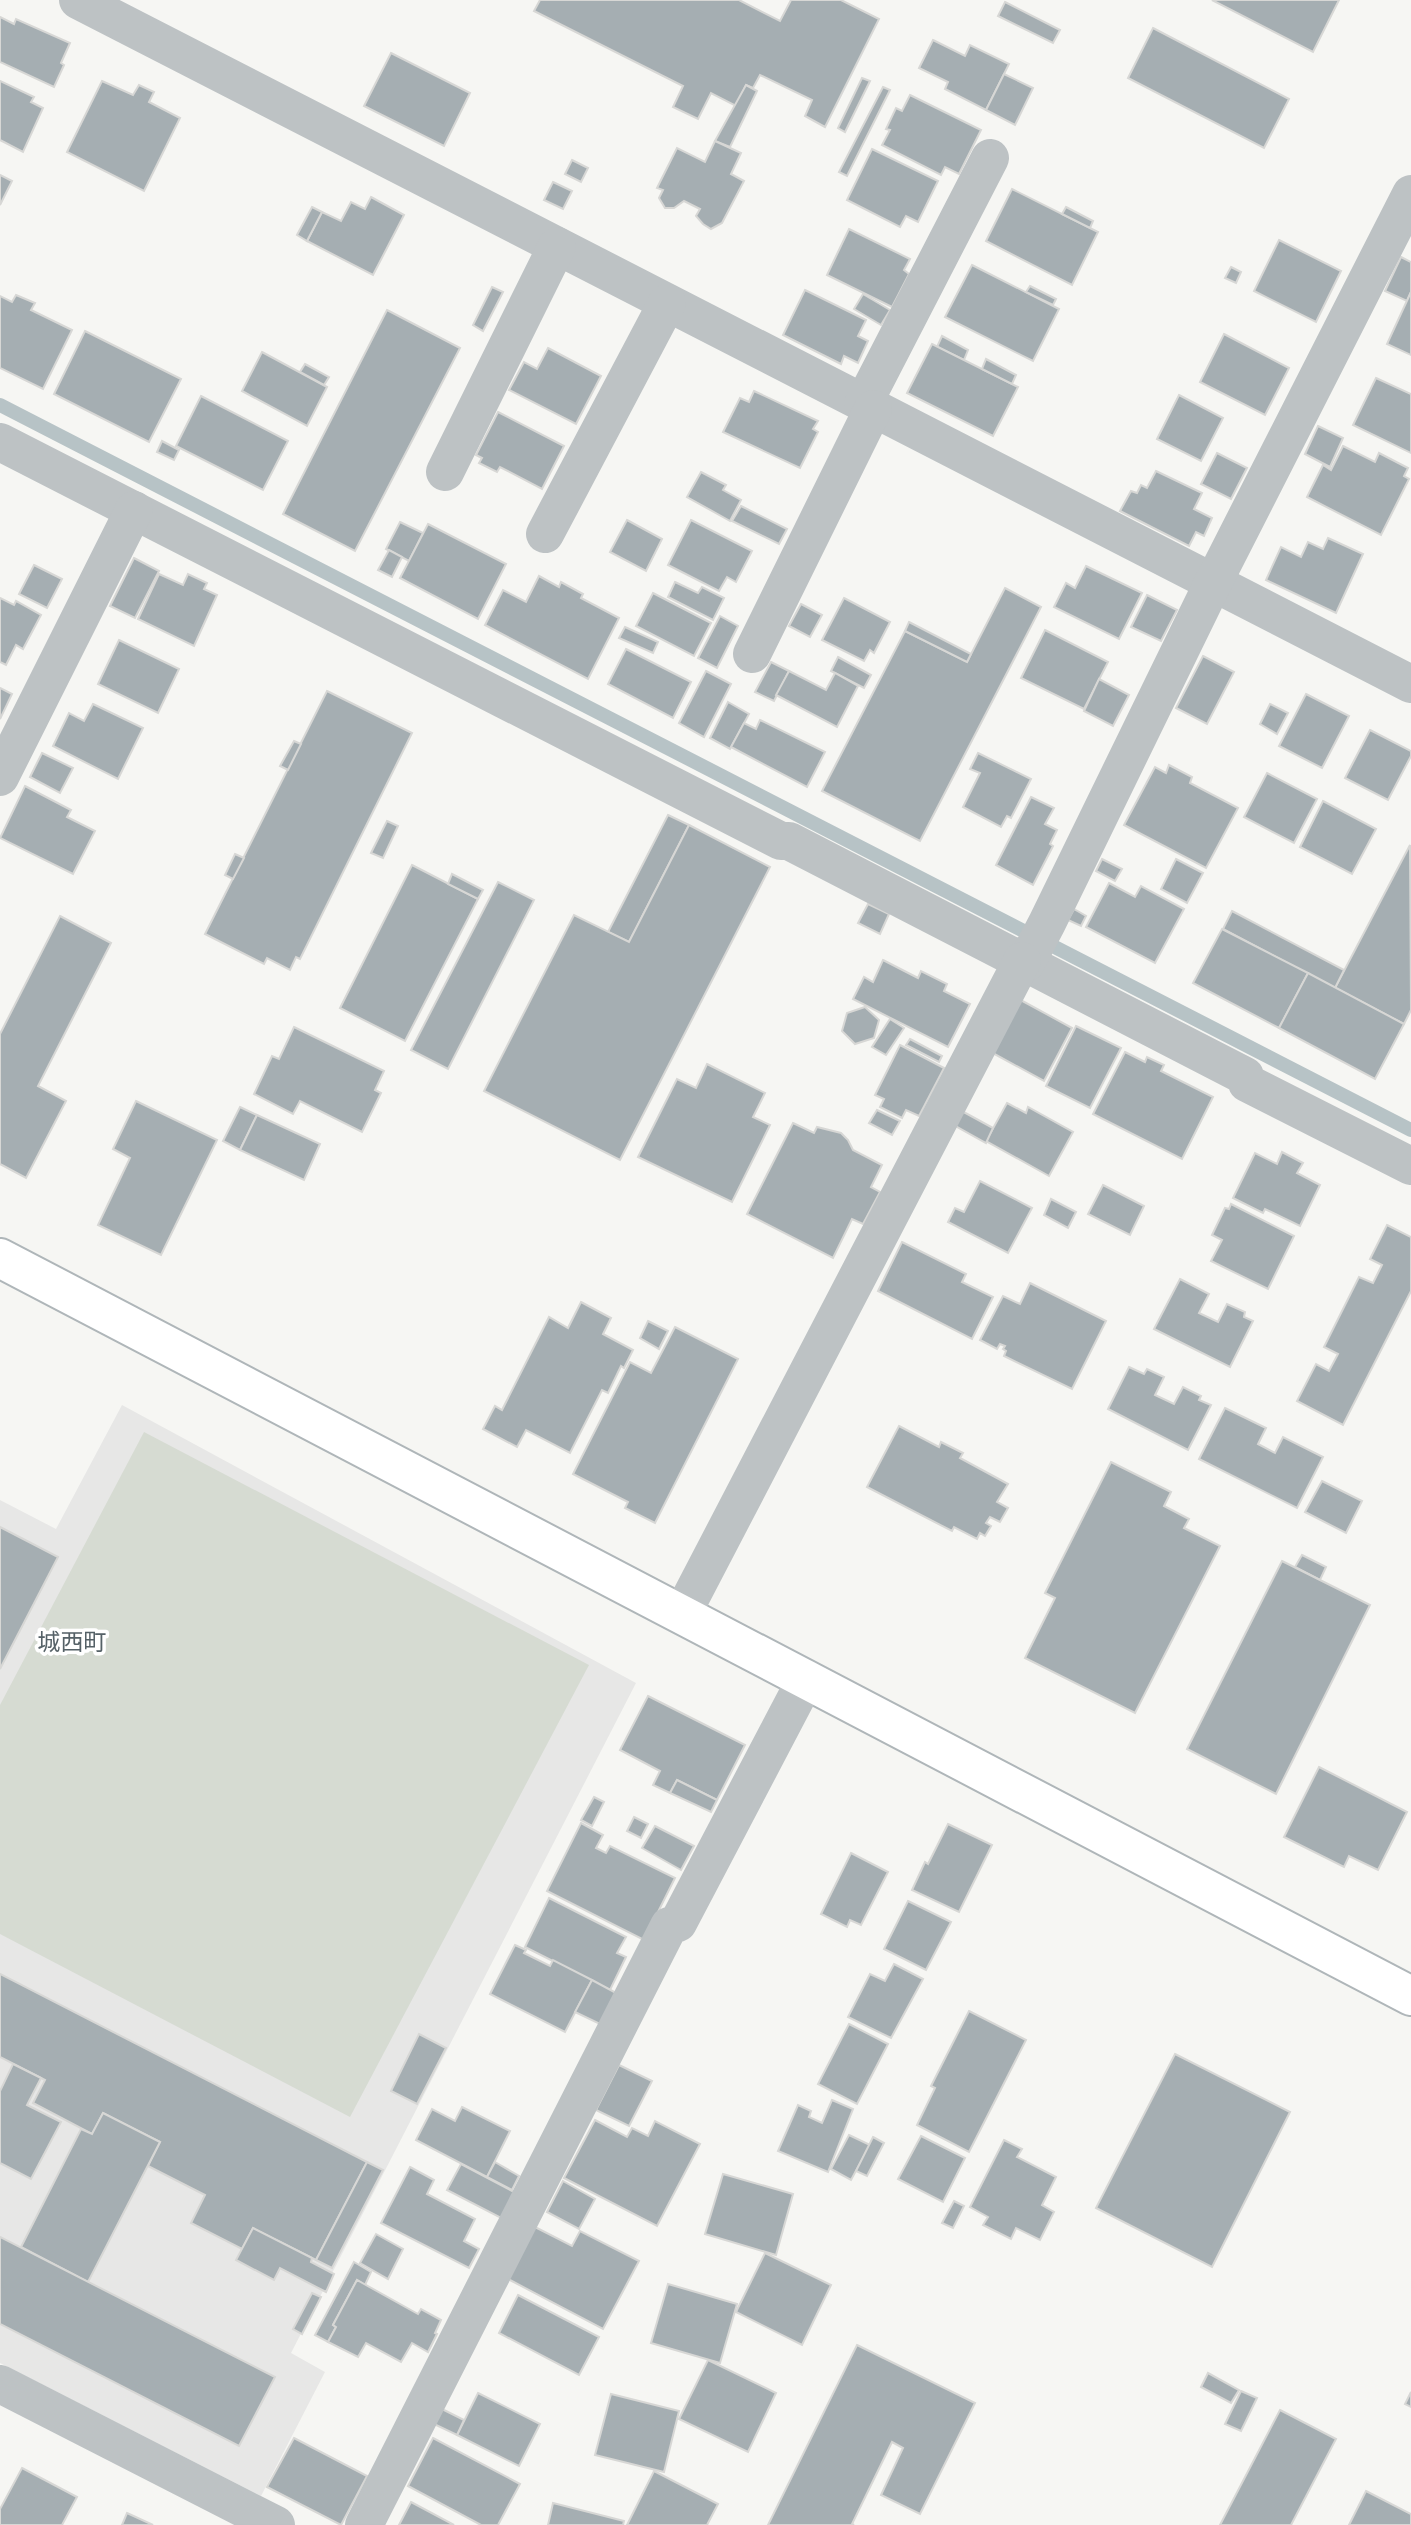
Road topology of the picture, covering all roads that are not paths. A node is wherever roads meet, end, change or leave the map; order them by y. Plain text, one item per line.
1 (78, 0) edge
2 (990, 158) dead end
3 (1411, 194) edge
4 (557, 246) junction
5 (667, 303) junction
6 (868, 406) junction
7 (0, 442) edge
8 (444, 472) dead end
9 (134, 510) junction
10 (545, 534) dead end
11 (1213, 583) junction
12 (752, 654) dead end
13 (1411, 684) edge
14 (0, 777) edge
15 (1025, 961) junction
16 (1411, 1166) edge
17 (0, 1258) edge
18 (682, 1614) junction
19 (806, 1679) junction
20 (1411, 1996) edge
21 (0, 2384) edge
22 (276, 2525) edge
23 (364, 2525) edge

1 - 4 street
2 - 6 street
3 - 11 street
4 - 5 street
4 - 8 street
5 - 6 street
5 - 10 street
6 - 11 street
6 - 12 street
7 - 9 street
9 - 14 street
9 - 15 street
11 - 13 street
11 - 15 street
15 - 16 street
15 - 18 street
17 - 18 street
18 - 19 street
19 - 20 street
19 - 23 street
21 - 22 street

